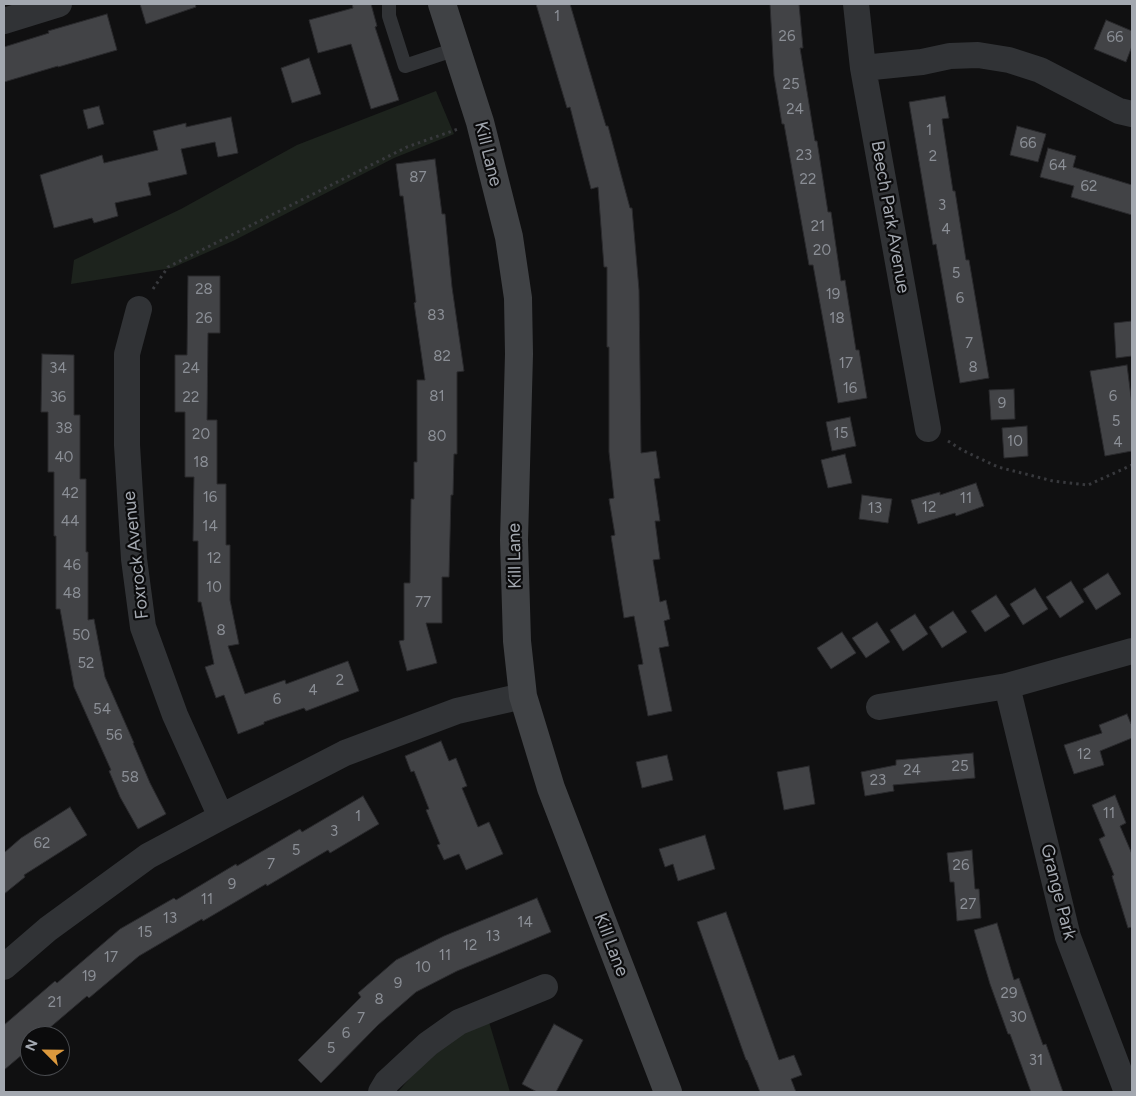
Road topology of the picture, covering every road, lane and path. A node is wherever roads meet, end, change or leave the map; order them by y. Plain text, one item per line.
1 (59, 4) edge
2 (389, 4) edge
3 (442, 4) edge
4 (856, 4) edge
5 (4, 21) edge
6 (456, 49) junction
7 (863, 68) junction
8 (1132, 114) edge
9 (480, 122) junction
10 (139, 309) joint
11 (928, 429) joint
12 (1132, 465) edge
13 (1132, 651) edge
14 (1007, 686) junction
15 (523, 696) junction
16 (879, 707) dead end
17 (221, 817) junction
18 (4, 967) edge
19 (545, 987) dead end
20 (381, 1092) edge
21 (668, 1092) edge
22 (1127, 1092) edge

1 - 5 street
2 - 6 lane
3 - 6 main road, Kill Lane
4 - 7 street, Beech Park Avenue
6 - 9 main road, Kill Lane
7 - 8 street
7 - 11 street, Beech Park Avenue
9 - 10 path
9 - 15 main road, Kill Lane
10 - 17 street, Foxrock Avenue
11 - 12 path
13 - 14 street
14 - 16 street
14 - 22 street, Grange Park
15 - 17 street
15 - 21 main road, Kill Lane
17 - 18 street
19 - 20 street

